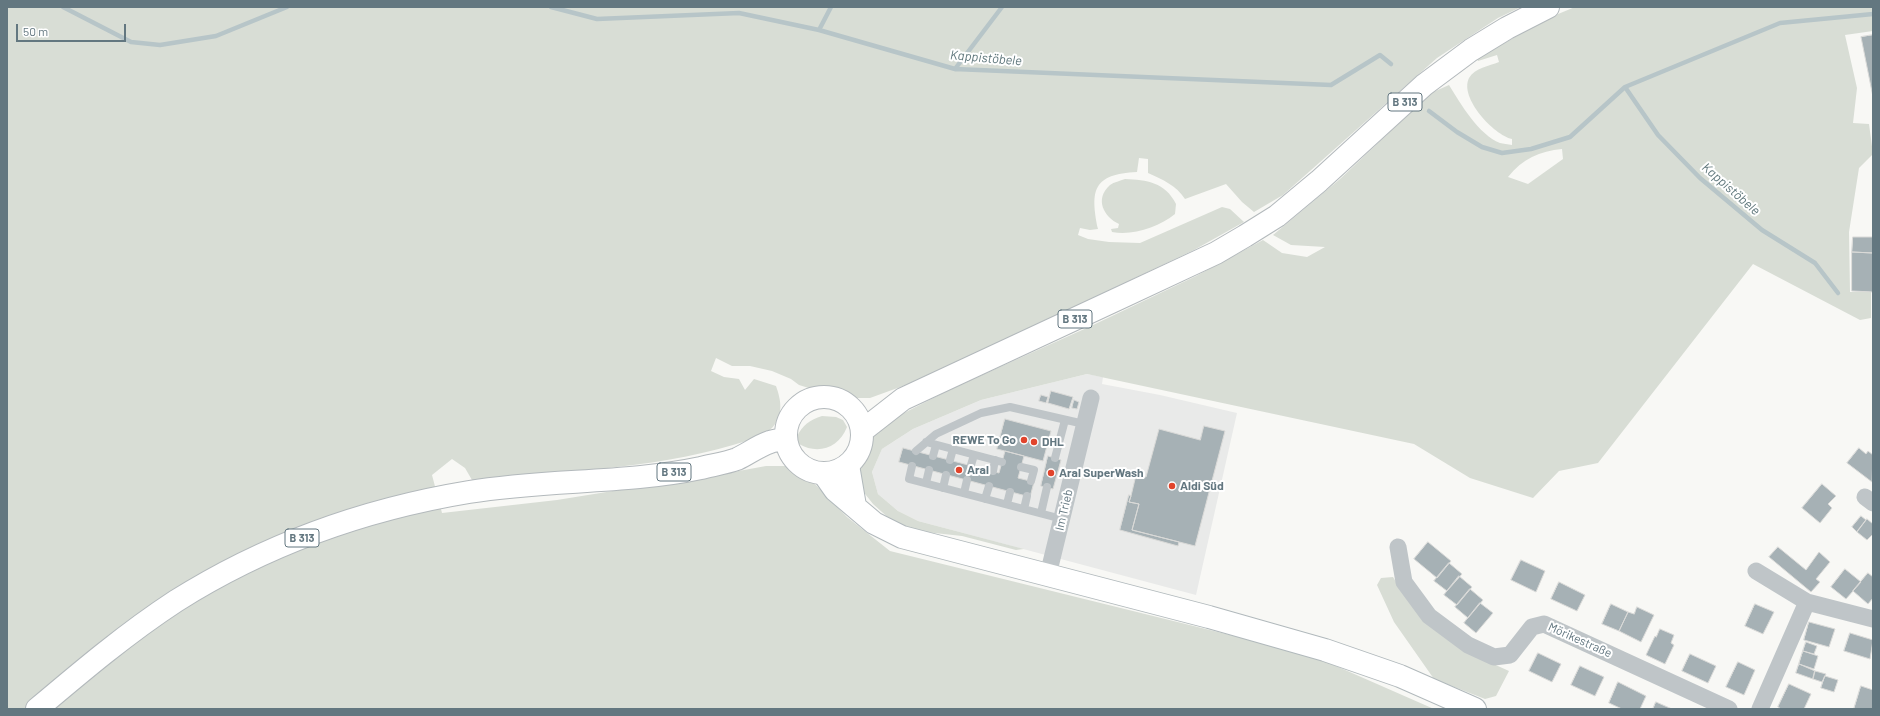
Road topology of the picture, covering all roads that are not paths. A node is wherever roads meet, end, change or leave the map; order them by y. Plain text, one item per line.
1 (1548, 7) edge
2 (903, 398) junction
3 (1090, 398) dead end
4 (848, 406) junction
5 (1065, 420) junction
6 (1084, 424) junction
7 (862, 432) junction
8 (926, 442) junction
9 (936, 445) junction
10 (789, 447) junction
11 (953, 449) junction
12 (916, 451) dead end
13 (974, 455) junction
14 (933, 456) dead end
15 (1055, 458) dead end
16 (950, 460) dead end
17 (848, 465) junction
18 (912, 466) dead end
19 (971, 466) dead end
20 (1021, 467) dead end
21 (929, 470) dead end
22 (993, 471) dead end
23 (823, 473) junction
24 (946, 475) dead end
25 (968, 480) dead end
26 (1031, 481) dead end
27 (926, 483) junction
28 (989, 486) dead end
29 (1047, 487) dead end
30 (943, 488) junction
31 (1010, 492) dead end
32 (964, 493) junction
33 (1027, 496) dead end
34 (985, 499) junction
35 (1007, 504) junction
36 (855, 506) junction
37 (1024, 509) junction
38 (1041, 513) junction
39 (1062, 519) junction
40 (1398, 547) dead end
41 (1756, 571) dead end
42 (1048, 575) junction
43 (1807, 602) junction
44 (1873, 619) edge
45 (37, 709) edge
46 (1475, 709) edge
47 (1729, 709) edge
48 (1760, 709) edge

1 - 2 main road, B 313
2 - 4 main road, B 313
2 - 7 main road, B 313
3 - 6 street, Im Trieb
4 - 7 main road
4 - 10 main road
5 - 6 lane
5 - 8 lane
5 - 15 lane
6 - 39 street, Im Trieb
7 - 17 main road
8 - 9 lane
8 - 12 lane
9 - 11 lane
9 - 14 lane
10 - 23 main road
10 - 45 main road, B 313
11 - 13 lane
11 - 16 lane
13 - 19 lane
13 - 22 lane
17 - 23 main road
17 - 36 main road
18 - 27 lane
20 - 26 lane
21 - 27 lane
23 - 36 main road
24 - 30 lane
25 - 32 lane
27 - 30 lane
28 - 34 lane
29 - 38 lane
30 - 32 lane
31 - 35 lane
32 - 34 lane
33 - 37 lane
34 - 35 lane
35 - 37 lane
36 - 42 main road
37 - 38 lane
38 - 39 lane
39 - 42 street, Im Trieb
40 - 47 street, Mörikestraße
41 - 43 street
42 - 46 main road
43 - 44 street
43 - 48 street

